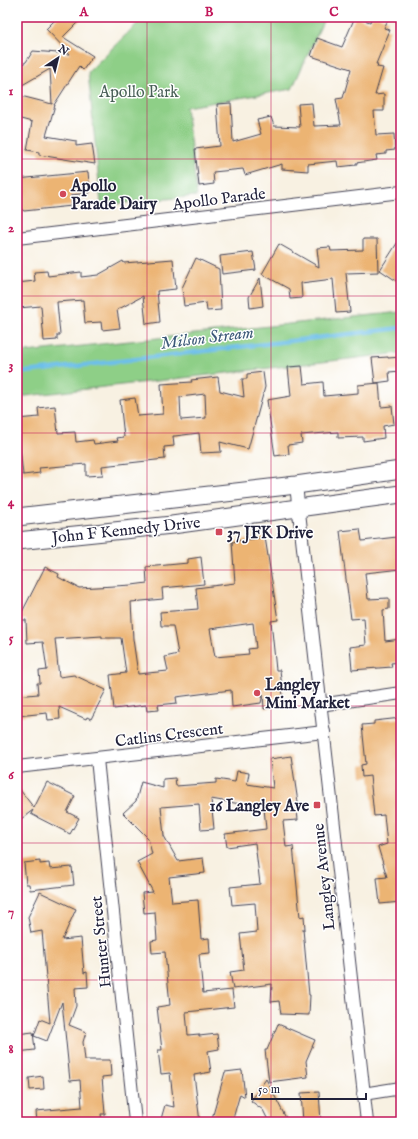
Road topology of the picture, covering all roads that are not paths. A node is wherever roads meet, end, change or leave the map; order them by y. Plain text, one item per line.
1 (401, 192) edge
2 (17, 238) edge
3 (401, 470) edge
4 (296, 485) junction
5 (401, 494) edge
6 (298, 507) junction
7 (17, 516) edge
8 (17, 541) edge
9 (401, 693) edge
10 (320, 704) junction
11 (324, 732) junction
12 (97, 759) junction
13 (17, 767) edge
14 (401, 1088) edge
15 (363, 1094) junction
16 (135, 1122) edge
17 (366, 1122) edge

1 - 2 street, Apollo Parade
3 - 4 main road, John F Kennedy Drive
4 - 6 street, Langley Avenue
4 - 7 main road, John F Kennedy Drive
5 - 6 main road, John F Kennedy Drive
6 - 8 main road, John F Kennedy Drive
6 - 10 street, Langley Avenue
9 - 10 street
10 - 11 street, Langley Avenue
11 - 12 street, Catlins Crescent
11 - 15 street, Langley Avenue
12 - 13 street, Catlins Crescent
12 - 16 street, Hunter Street
14 - 15 street
15 - 17 street, Langley Avenue

